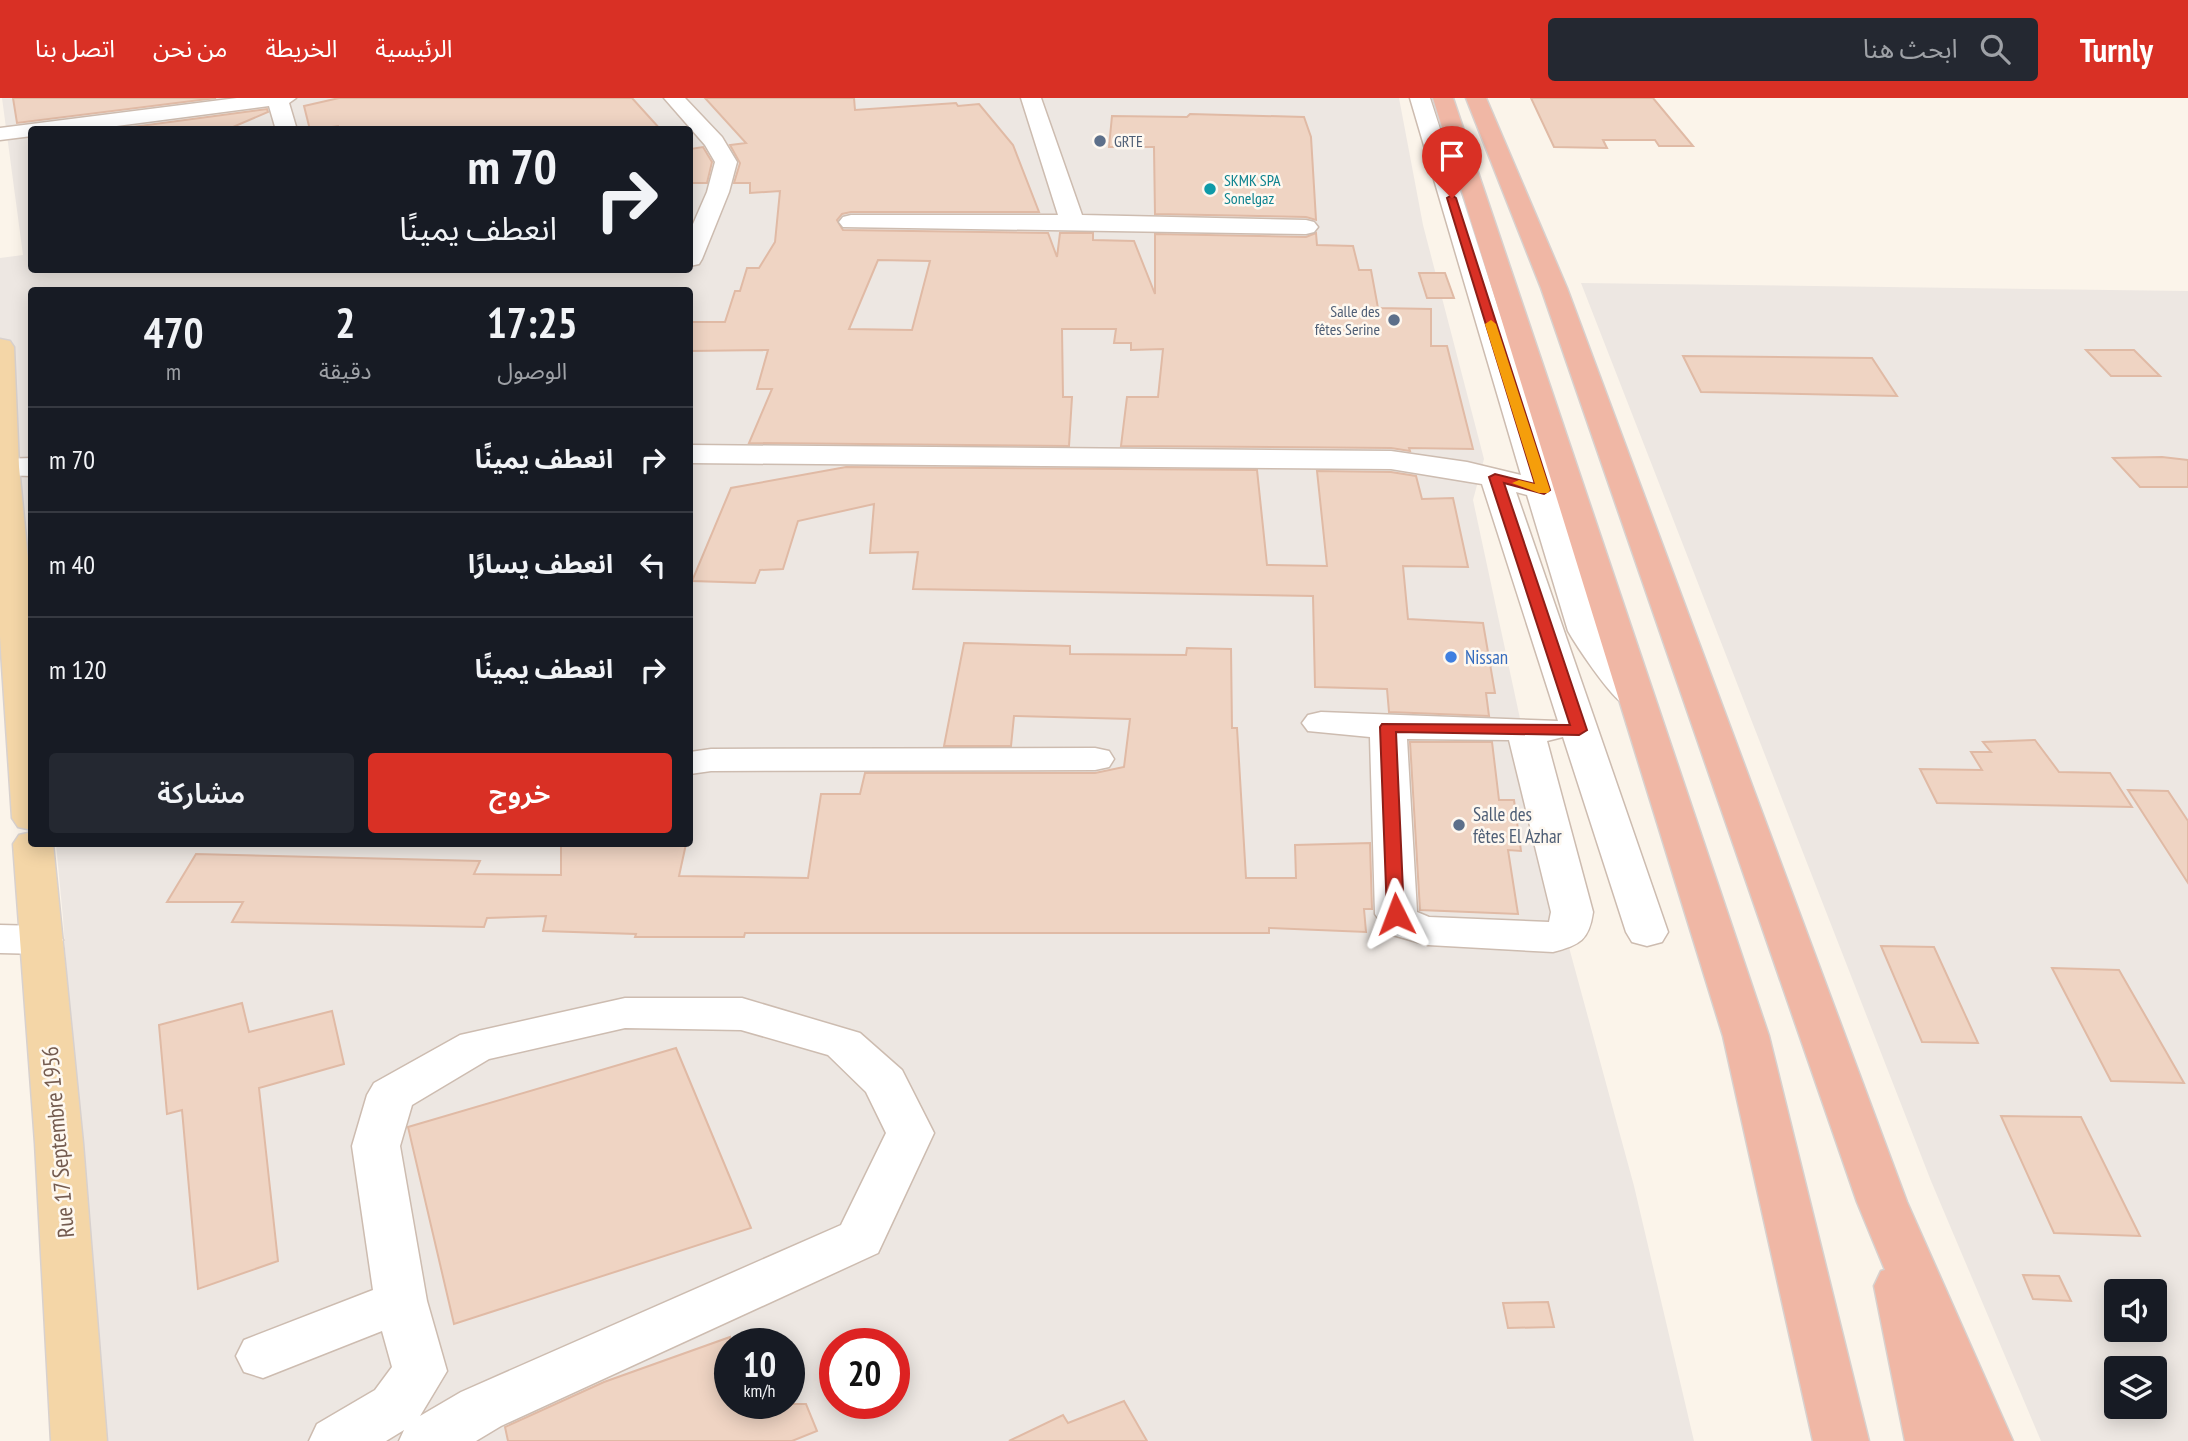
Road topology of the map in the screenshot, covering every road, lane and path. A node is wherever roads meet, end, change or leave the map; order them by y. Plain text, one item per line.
1 (674, 98) edge
2 (1031, 98) edge
3 (1420, 98) edge
4 (1443, 98) edge
5 (1476, 98) edge
6 (281, 99) edge
7 (64, 126) edge
8 (286, 126) edge
9 (28, 131) edge
10 (0, 134) edge
11 (851, 222) dead end
12 (1072, 222) junction
13 (1306, 227) dead end
14 (693, 253) edge
15 (0, 347) edge
16 (1, 404) edge
17 (693, 454) edge
18 (18, 467) edge
19 (1495, 477) junction
20 (1544, 490) junction
21 (1636, 695) junction
22 (28, 718) edge
23 (1321, 723) dead end
24 (1388, 727) junction
25 (1525, 730) junction
26 (1579, 730) junction
27 (1095, 759) dead end
28 (693, 762) edge
29 (33, 847) edge
30 (1647, 932) dead end
31 (20, 940) edge
32 (1882, 1202) junction
33 (401, 1301) junction
34 (263, 1356) dead end
35 (79, 1441) edge
36 (339, 1441) edge
37 (427, 1441) edge
38 (1841, 1441) edge
39 (1933, 1441) edge
40 (1985, 1441) edge

1 - 14 street
2 - 12 street
3 - 20 street
4 - 21 highway
5 - 32 highway
6 - 7 street
6 - 8 street
9 - 10 street
11 - 12 street
12 - 13 street
15 - 16 main road
16 - 18 main road
17 - 19 street
18 - 22 main road
19 - 20 street
19 - 26 street
20 - 21 street
21 - 38 highway
23 - 24 street
24 - 25 street
24 - 25 street
25 - 26 street
26 - 30 street
27 - 28 street
29 - 31 main road, Rue 17 Septembre 1956
31 - 35 main road, Rue 17 Septembre 1956
32 - 39 highway
32 - 40 highway
33 - 34 street
33 - 36 street
33 - 37 street

